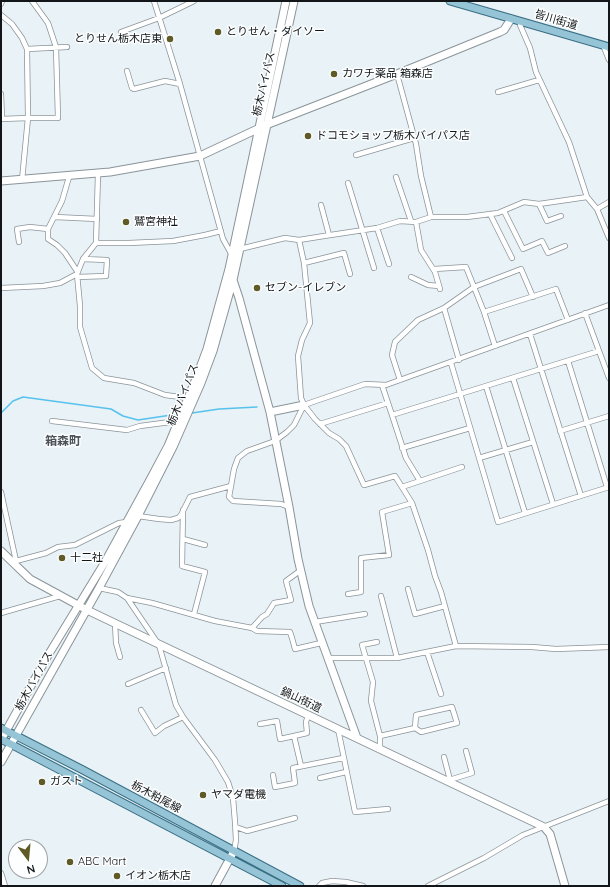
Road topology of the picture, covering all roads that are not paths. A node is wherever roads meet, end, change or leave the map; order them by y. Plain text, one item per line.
1 (32, 1) edge
2 (154, 1) edge
3 (194, 1) edge
4 (286, 1) edge
5 (294, 1) edge
6 (450, 1) edge
7 (2, 17) edge
8 (159, 18) junction
9 (511, 19) junction
10 (522, 22) junction
11 (122, 32) dead end
12 (606, 46) edge
13 (56, 47) junction
14 (67, 47) dead end
15 (27, 49) junction
16 (609, 60) edge
17 (127, 71) dead end
18 (397, 74) junction
19 (539, 80) junction
20 (180, 84) junction
21 (498, 92) dead end
22 (1, 94) edge
23 (28, 118) junction
24 (2, 119) edge
25 (262, 127) junction
26 (414, 138) junction
27 (200, 156) junction
28 (356, 156) dead end
29 (98, 174) junction
30 (69, 177) junction
31 (396, 177) dead end
32 (22, 180) junction
33 (1, 181) edge
34 (348, 184) dead end
35 (587, 197) junction
36 (609, 202) edge
37 (539, 204) junction
38 (321, 205) dead end
39 (597, 208) junction
40 (504, 211) junction
41 (490, 214) junction
42 (560, 216) dead end
43 (55, 217) junction
44 (431, 217) junction
45 (98, 219) junction
46 (413, 221) junction
47 (377, 228) junction
48 (48, 229) junction
49 (362, 230) junction
50 (221, 231) junction
51 (328, 235) junction
52 (609, 238) edge
53 (299, 240) junction
54 (19, 242) dead end
55 (96, 243) junction
56 (565, 246) dead end
57 (240, 249) junction
58 (512, 258) dead end
59 (83, 259) junction
60 (234, 259) junction
61 (304, 263) junction
62 (389, 264) dead end
63 (374, 268) dead end
64 (229, 269) junction
65 (434, 269) junction
66 (77, 274) junction
67 (350, 274) dead end
68 (411, 277) dead end
69 (233, 280) junction
70 (474, 287) junction
71 (1, 288) edge
72 (533, 296) junction
73 (609, 306) edge
74 (444, 308) junction
75 (484, 312) junction
76 (585, 313) junction
77 (568, 320) junction
78 (530, 334) junction
79 (495, 346) junction
80 (599, 351) junction
81 (459, 360) junction
82 (568, 361) junction
83 (451, 363) junction
84 (540, 369) junction
85 (513, 378) junction
86 (609, 378) edge
87 (400, 380) junction
88 (382, 385) junction
89 (486, 386) junction
90 (460, 394) junction
91 (188, 398) junction
92 (388, 403) junction
93 (304, 405) junction
94 (270, 412) junction
95 (392, 415) junction
96 (609, 416) edge
97 (52, 421) dead end
98 (178, 421) junction
99 (587, 423) junction
100 (320, 424) junction
101 (470, 428) junction
102 (560, 431) junction
103 (275, 441) junction
104 (533, 442) junction
105 (402, 448) junction
106 (506, 450) junction
107 (480, 458) junction
108 (462, 467) dead end
109 (420, 481) junction
110 (231, 486) junction
111 (402, 487) junction
112 (608, 487) edge
113 (1, 492) edge
114 (581, 496) junction
115 (412, 503) junction
116 (553, 504) junction
117 (289, 507) junction
118 (184, 510) junction
119 (526, 513) junction
120 (138, 516) junction
121 (127, 522) junction
122 (183, 540) junction
123 (205, 545) dead end
124 (1, 551) edge
125 (15, 562) junction
126 (300, 570) junction
127 (99, 588) junction
128 (408, 589) dead end
129 (348, 594) dead end
130 (60, 596) junction
131 (381, 596) dead end
132 (127, 598) junction
133 (78, 605) junction
134 (445, 606) junction
135 (87, 610) junction
136 (1, 613) edge
137 (194, 614) junction
138 (365, 614) dead end
139 (115, 622) junction
140 (315, 622) junction
141 (252, 628) junction
142 (377, 642) dead end
143 (321, 643) junction
144 (160, 645) junction
145 (456, 646) junction
146 (609, 647) edge
147 (427, 652) junction
148 (120, 657) dead end
149 (327, 658) junction
150 (366, 658) junction
151 (397, 658) junction
152 (166, 668) junction
153 (128, 684) dead end
154 (441, 694) dead end
155 (141, 710) dead end
156 (308, 715) junction
157 (182, 717) junction
158 (260, 724) dead end
159 (415, 728) junction
160 (4, 729) edge
161 (338, 729) junction
162 (16, 736) junction
163 (294, 736) junction
164 (380, 736) junction
165 (357, 738) junction
166 (1, 740) edge
167 (11, 744) junction
168 (380, 749) junction
169 (466, 751) dead end
170 (444, 757) dead end
171 (343, 758) junction
172 (1, 762) edge
173 (301, 766) junction
174 (346, 772) junction
175 (273, 775) dead end
176 (320, 778) dead end
177 (448, 781) junction
178 (609, 801) edge
179 (388, 809) dead end
180 (295, 818) dead end
181 (236, 827) junction
182 (544, 827) junction
183 (234, 851) junction
184 (230, 859) junction
185 (1, 873) edge
186 (5, 886) edge
187 (215, 886) edge
188 (282, 886) edge
189 (300, 886) edge
190 (319, 886) edge
191 (363, 886) edge
192 (428, 886) edge
193 (565, 886) edge

1 - 13 street
2 - 8 street
3 - 8 street
4 - 25 street, 栃木バイパス
5 - 25 street, 栃木バイパス
6 - 9 main road, 皆川街道
7 - 15 street
8 - 11 street
8 - 20 street
9 - 10 main road, 皆川街道
9 - 18 street
10 - 12 main road, 皆川街道
10 - 19 street
12 - 16 street
13 - 14 street
13 - 15 street
13 - 23 street
15 - 23 street
17 - 20 street
18 - 25 street
18 - 26 street
19 - 21 street
19 - 35 street
20 - 27 street
22 - 24 street
23 - 24 street
23 - 32 street
25 - 27 street
25 - 57 street, 栃木バイパス
25 - 60 street, 栃木バイパス
26 - 28 street
26 - 44 street
27 - 29 street
27 - 50 street
29 - 30 street
29 - 45 street
30 - 32 street
30 - 43 street
31 - 46 street
32 - 33 street
34 - 49 street
35 - 37 street
35 - 39 street
36 - 39 street
37 - 40 street
37 - 42 street
38 - 51 street
39 - 52 street
40 - 41 street
40 - 56 street
41 - 44 street
41 - 58 street
43 - 45 street
43 - 48 street
44 - 46 street
45 - 55 street
46 - 47 street
46 - 65 street
47 - 49 street
47 - 62 street
48 - 54 street
48 - 66 street
49 - 51 street
49 - 63 street
50 - 55 street
50 - 60 street
51 - 53 street
53 - 57 street
53 - 61 street
55 - 59 street
57 - 60 street, 栃木バイパス
59 - 66 street
59 - 66 street
60 - 64 street, 栃木バイパス
60 - 69 street, 栃木バイパス
61 - 67 street
61 - 93 street
64 - 69 street
64 - 91 street, 栃木バイパス
65 - 68 street
65 - 70 street
66 - 71 street
66 - 91 street
69 - 94 street
69 - 120 street, 栃木バイパス
70 - 72 street
70 - 74 street
70 - 75 street
72 - 75 street
72 - 77 street
73 - 76 street
74 - 81 street
74 - 87 street
75 - 79 street
76 - 77 street
76 - 80 street
77 - 78 street
78 - 79 street
78 - 84 street
79 - 81 street
80 - 82 street
80 - 86 street
81 - 83 street
82 - 84 street
82 - 99 street
83 - 87 street
83 - 90 street
84 - 85 street
84 - 102 street
85 - 89 street
85 - 104 street
87 - 88 street
88 - 92 street
88 - 93 street
89 - 90 street
89 - 106 street
90 - 95 street
90 - 101 street
91 - 98 street, 栃木バイパス
92 - 95 street
92 - 100 street
93 - 94 street
93 - 100 street
93 - 103 street
94 - 103 street
95 - 105 street
96 - 99 street
97 - 98 street
98 - 121 street, 栃木バイパス
99 - 102 street
99 - 112 street
100 - 111 street
101 - 105 street
101 - 107 street
102 - 114 street
103 - 110 street
103 - 117 street
104 - 106 street
104 - 116 street
105 - 109 street
106 - 107 street
106 - 119 street
107 - 119 street
108 - 109 street
109 - 111 street
110 - 117 street
110 - 118 street
111 - 115 street
112 - 114 street
113 - 125 street
114 - 116 street
115 - 129 street
115 - 134 street
116 - 119 street
117 - 126 street
118 - 120 street
118 - 122 street
120 - 127 street, 栃木バイパス
121 - 125 street
121 - 133 street, 栃木バイパス
122 - 123 street
122 - 137 street
124 - 125 street, 鍋山街道
125 - 130 street, 鍋山街道
126 - 140 street
126 - 141 street
127 - 132 street
127 - 135 street, 栃木バイパス
128 - 134 street
130 - 133 street, 鍋山街道
130 - 136 street
131 - 151 street
132 - 137 street
132 - 144 street
133 - 135 street, 鍋山街道
133 - 160 street, 栃木バイパス
134 - 145 street
135 - 139 street, 鍋山街道
135 - 162 street, 栃木バイパス
137 - 141 street
138 - 140 street
139 - 144 street, 鍋山街道
139 - 148 street
140 - 143 street
141 - 143 street
142 - 150 street
143 - 149 street
144 - 152 street
144 - 156 street, 鍋山街道
145 - 146 street
145 - 147 street
147 - 151 street
147 - 154 street
149 - 150 street
149 - 165 street
150 - 151 street
150 - 164 street
152 - 153 street
152 - 157 street
155 - 157 street
156 - 161 street, 鍋山街道
156 - 163 street
157 - 181 street
158 - 163 street
159 - 159 street
159 - 164 street
160 - 162 main road, 栃木粕尾線
160 - 166 street, 栃木バイパス
161 - 165 street, 鍋山街道
161 - 171 street
162 - 167 street, 栃木バイパス
162 - 183 main road, 栃木粕尾線
163 - 173 street
164 - 168 street
165 - 168 street, 鍋山街道
166 - 167 main road, 栃木粕尾線
167 - 172 street, 栃木バイパス
167 - 184 main road, 栃木粕尾線
168 - 177 street, 鍋山街道
169 - 177 street
170 - 177 street
171 - 173 street
171 - 174 street
173 - 175 street
174 - 176 street
174 - 179 street
177 - 182 street, 鍋山街道
178 - 182 street
180 - 181 street
181 - 183 street
182 - 192 street
182 - 193 street
183 - 184 street
183 - 189 main road, 栃木粕尾線
184 - 187 street
184 - 188 main road, 栃木粕尾線
185 - 186 street
190 - 191 street

